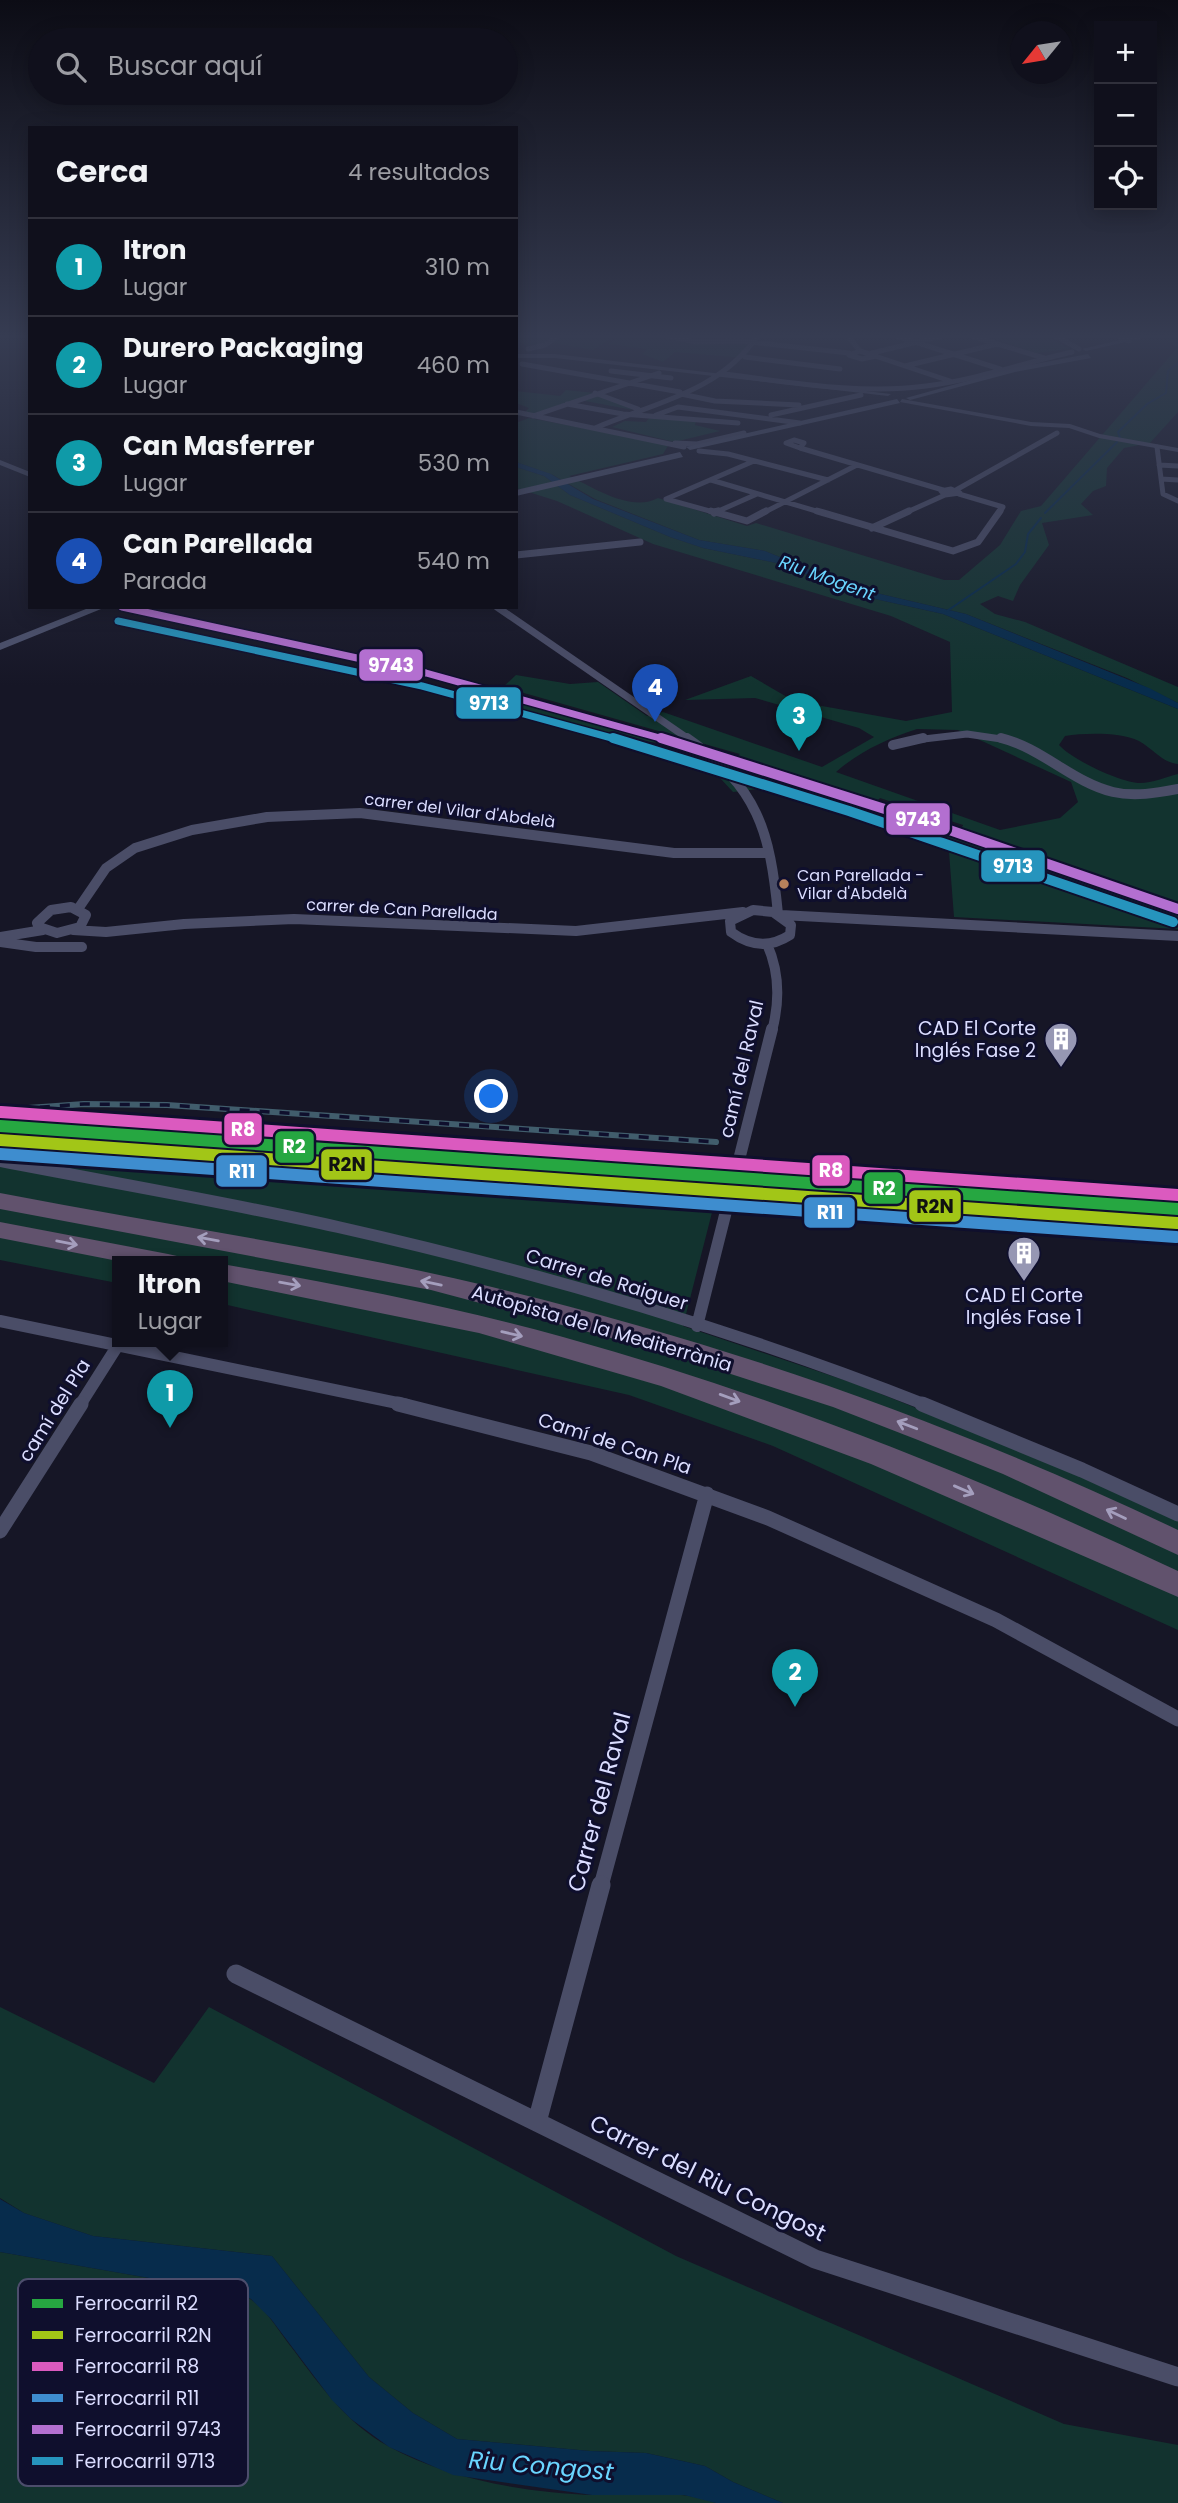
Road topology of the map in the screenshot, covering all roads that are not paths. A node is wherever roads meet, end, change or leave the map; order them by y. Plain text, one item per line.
1 (679, 452) edge
2 (704, 452) edge
3 (813, 452) edge
4 (1019, 452) edge
5 (1158, 452) edge
6 (754, 461) junction
7 (0, 463) edge
8 (857, 465) junction
9 (1159, 465) junction
10 (1178, 466) edge
11 (28, 474) edge
12 (710, 480) junction
13 (828, 480) junction
14 (1161, 480) junction
15 (1178, 480) edge
16 (521, 492) edge
17 (944, 492) junction
18 (958, 492) junction
19 (757, 494) junction
20 (1178, 501) edge
21 (786, 502) junction
22 (714, 513) junction
23 (872, 528) junction
24 (640, 542) dead end
25 (518, 555) edge
26 (96, 609) edge
27 (500, 609) edge
28 (0, 647) edge
29 (893, 745) dead end
30 (1178, 789) edge
31 (767, 853) junction
32 (88, 893) junction
33 (775, 894) junction
34 (64, 907) junction
35 (763, 911) junction
36 (82, 912) junction
37 (743, 912) junction
38 (780, 915) junction
39 (816, 916) junction
40 (682, 918) junction
41 (38, 919) junction
42 (792, 925) junction
43 (729, 926) junction
44 (43, 930) junction
45 (73, 930) junction
46 (119, 931) junction
47 (57, 933) junction
48 (1178, 936) edge
49 (0, 939) edge
50 (767, 944) junction
51 (82, 947) dead end
52 (55, 948) junction
53 (0, 1161) edge
54 (0, 1201) edge
55 (0, 1230) edge
56 (137, 1256) edge
57 (228, 1273) edge
58 (0, 1321) edge
59 (697, 1326) junction
60 (112, 1344) edge
61 (117, 1347) edge
62 (127, 1347) edge
63 (707, 1494) junction
64 (1178, 1514) edge
65 (0, 1531) edge
66 (1178, 1543) edge
67 (1178, 1586) edge
68 (1178, 1719) edge
69 (236, 1974) dead end
70 (537, 2122) junction
71 (1178, 2377) edge

1 - 16 main road
2 - 6 street
3 - 8 street
4 - 18 street
5 - 9 street
6 - 12 street
6 - 13 street
7 - 11 street
8 - 13 street
8 - 17 street
9 - 10 street
9 - 14 street
12 - 19 street
12 - 22 street
13 - 21 street
14 - 15 street
14 - 20 street
17 - 18 street
17 - 23 street
18 - 23 street
19 - 21 street
19 - 22 street
21 - 22 street
21 - 23 street
24 - 25 street
26 - 28 main road
27 - 31 street
29 - 30 street
31 - 32 street, carrer del Vilar d'Abdelà
31 - 33 street
32 - 34 street, carrer del Vilar d'Abdelà
32 - 36 street, carrer del Vilar d'Abdelà
33 - 35 street
33 - 38 street
34 - 36 street, carrer de Can Parellada
34 - 41 street
35 - 37 street, carrer de Can Parellada
35 - 38 street, carrer de Can Parellada
36 - 45 street, carrer del Vilar d'Abdelà
36 - 46 street, carrer de Can Parellada
37 - 40 street, carrer de Can Parellada
37 - 43 street
38 - 39 street
38 - 42 street
39 - 42 street
39 - 48 street
40 - 43 street, carrer de Can Parellada
40 - 46 street, carrer de Can Parellada
41 - 44 street
41 - 49 street
42 - 50 street
43 - 50 street, carrer de Can Parellada
44 - 47 street
44 - 49 street
45 - 46 street, carrer de Can Parellada
45 - 47 street, carrer de Can Parellada
47 - 52 street
49 - 52 street
50 - 59 street, camí del Raval
51 - 52 street
53 - 59 street, Carrer de Raiguer
66 -> 54 highway, Autopista de la Mediterrània
55 -> 56 highway
57 -> 67 highway, Autopista de la Mediterrània
58 - 60 street, Camí de Can Pla
59 - 64 street, Carrer de Raiguer
61 - 65 street, camí del Pla
62 - 63 street, Camí de Can Pla
63 - 68 street, Camí de Can Pla
63 - 70 street, Carrer del Raval
69 - 70 street, Carrer del Riu Congost
70 - 71 street, Carrer del Riu Congost

